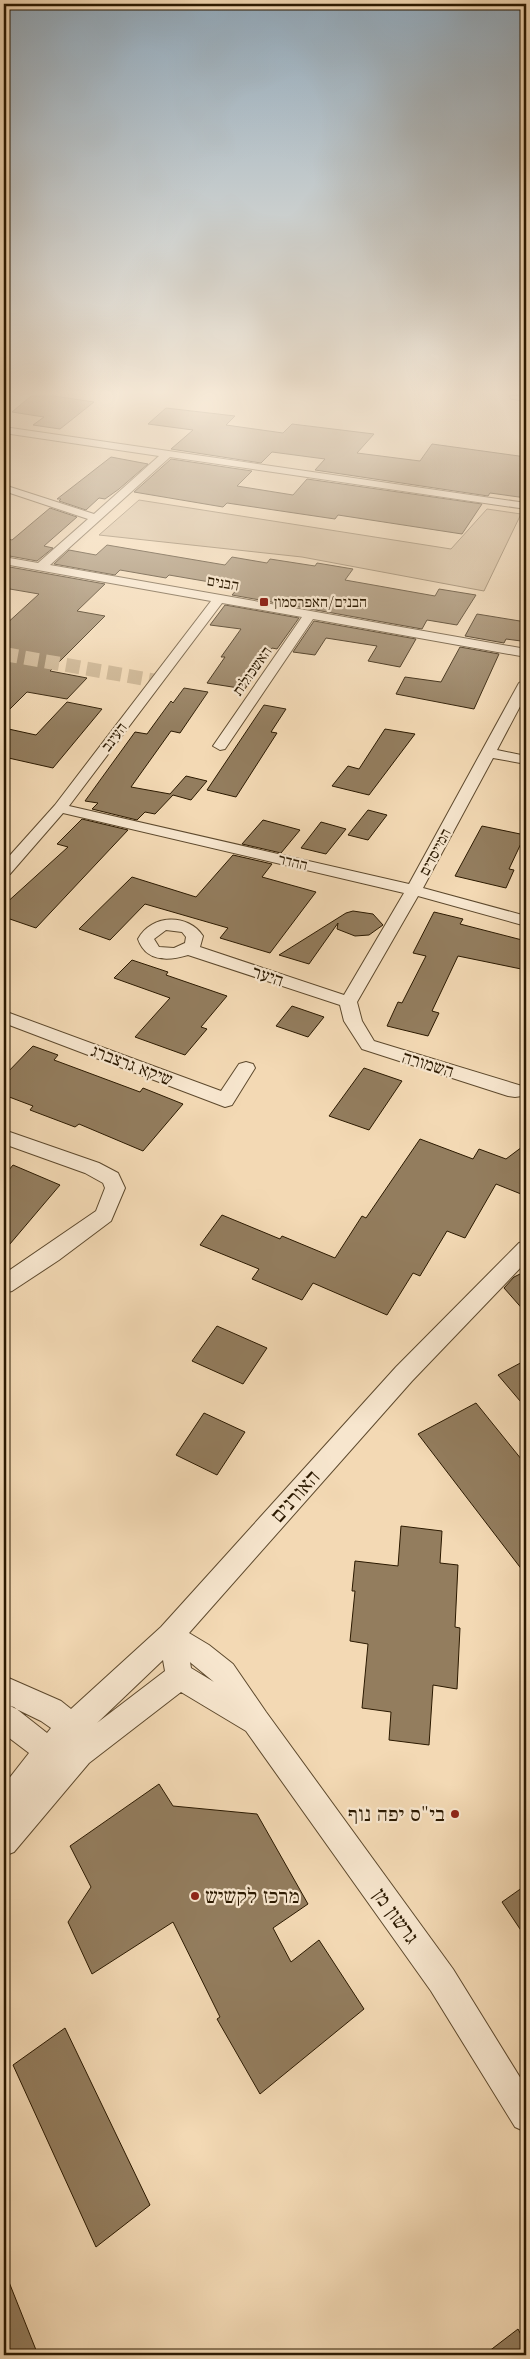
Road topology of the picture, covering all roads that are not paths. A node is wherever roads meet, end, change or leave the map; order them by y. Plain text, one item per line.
1 (68, 506) edge
2 (109, 506) edge
3 (99, 515) junction
4 (4, 561) edge
5 (41, 567) junction
6 (219, 599) junction
7 (310, 615) junction
8 (526, 653) edge
9 (526, 683) edge
10 (220, 746) dead end
11 (489, 752) junction
12 (526, 760) edge
13 (60, 808) junction
14 (4, 871) edge
15 (414, 890) junction
16 (526, 921) edge
17 (188, 949) dead end
18 (348, 1002) junction
19 (4, 1016) edge
20 (246, 1068) dead end
21 (515, 1091) dead end
22 (4, 1137) edge
23 (526, 1249) edge
24 (4, 1285) edge
25 (170, 1636) junction
26 (180, 1676) junction
27 (4, 1689) edge
28 (4, 1717) edge
29 (256, 1722) junction
30 (67, 1745) junction
31 (4, 1808) edge
32 (4, 1842) edge
33 (526, 2116) edge

1 - 3 street
2 - 3 street
3 - 5 street
4 - 5 street, הבנים
5 - 6 street, הבנים
6 - 7 street, הבנים
6 - 13 street, העינב
7 - 8 street, הבנים
7 - 10 street, האשכולית
9 - 11 street, המייסדים
11 - 12 street
11 - 15 street, המייסדים
13 - 14 street, העינב
13 - 15 street, ההדר
15 - 16 street, ההדר
15 - 18 street, המייסדים
17 - 18 street, היער
18 - 21 street, השמורה
19 - 20 street, שיקא גרצברג
22 - 24 street
23 - 25 street, האורנים
25 - 26 street
25 - 29 street, גרשון מן
25 - 30 street, האורנים
26 - 29 street, גרשון מן
26 - 30 street
27 - 30 street
28 - 30 street
29 - 33 street, גרשון מן
30 - 31 street
30 - 32 street

